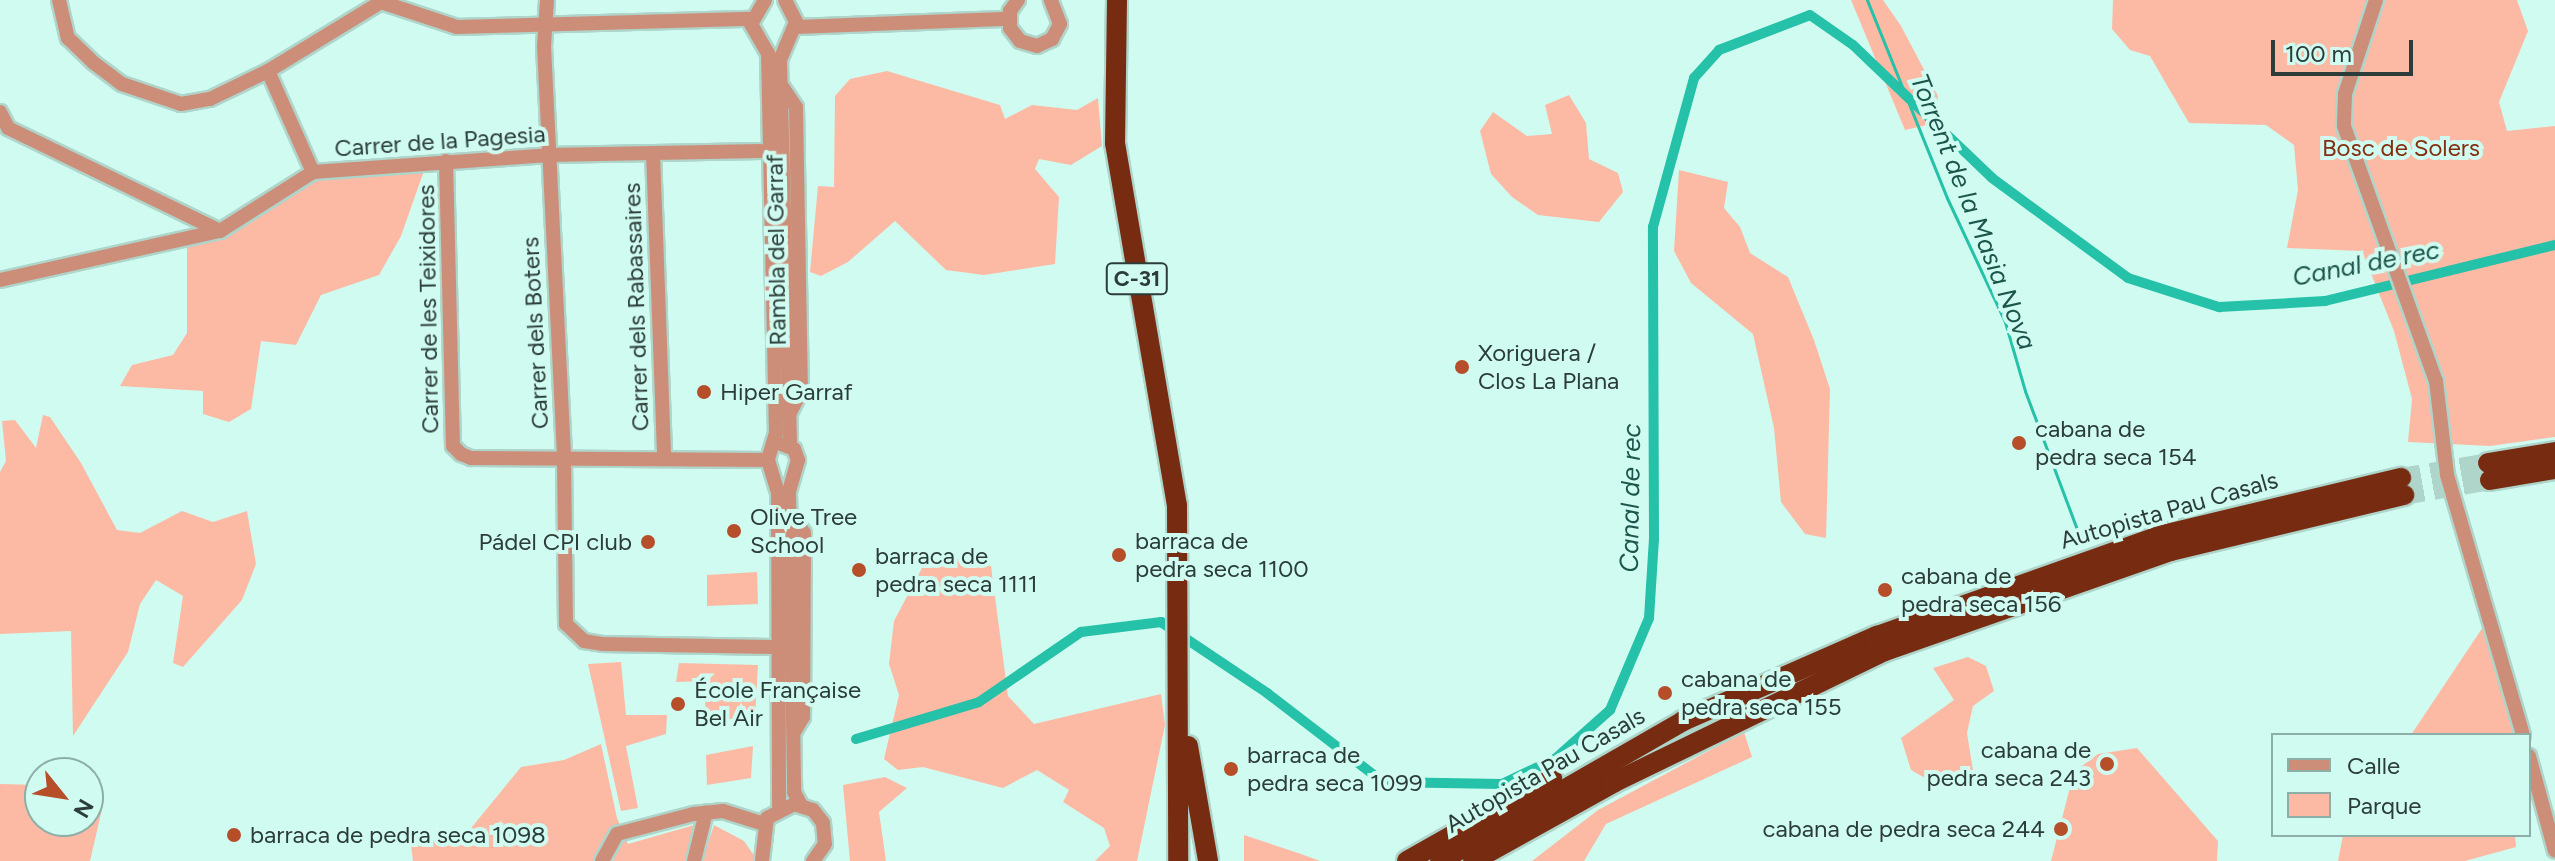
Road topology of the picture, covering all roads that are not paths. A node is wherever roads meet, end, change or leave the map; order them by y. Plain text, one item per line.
1 (59, 0) edge
2 (547, 0) edge
3 (1018, 0) edge
4 (1051, 0) edge
5 (1117, 0) edge
6 (2376, 0) edge
7 (764, 2) edge
8 (786, 3) edge
9 (752, 19) junction
10 (1009, 19) junction
11 (796, 27) junction
12 (547, 28) junction
13 (788, 41) junction
14 (763, 44) junction
15 (268, 71) junction
16 (774, 86) junction
17 (0, 112) edge
18 (761, 151) junction
19 (653, 153) junction
20 (548, 155) junction
21 (446, 161) junction
22 (313, 172) junction
23 (220, 231) junction
24 (0, 280) edge
25 (782, 416) junction
26 (792, 447) junction
27 (2555, 452) edge
28 (564, 459) junction
29 (664, 459) junction
30 (770, 459) junction
31 (794, 468) junction
32 (2555, 469) edge
33 (783, 513) junction
34 (771, 647) junction
35 (1179, 683) junction
36 (780, 688) junction
37 (1683, 721) junction
38 (2522, 733) edge
39 (2531, 763) edge
40 (1615, 782) junction
41 (789, 800) junction
42 (706, 812) junction
43 (764, 824) junction
44 (2555, 851) edge
45 (763, 854) edge
46 (817, 859) edge
47 (602, 861) edge
48 (694, 861) edge
49 (774, 861) edge
50 (1178, 861) edge
51 (1208, 861) edge
52 (1407, 861) edge
53 (1440, 861) edge
54 (1473, 861) edge
55 (1496, 861) edge

1 - 15 street
2 - 12 street, Carrer dels Boters
3 - 10 street
4 - 10 street
5 - 35 highway, C-31
6 - 38 street
7 - 8 street
7 - 9 street
8 - 11 street
9 - 12 street
9 - 14 street, Rambla del Garraf
10 - 11 street
11 - 13 street, Rambla del Garraf
12 - 15 street
12 - 20 street, Carrer dels Boters
13 - 14 street
13 - 16 street, Rambla del Garraf
14 - 16 street, Rambla del Garraf
15 - 22 street
16 - 18 street, Rambla del Garraf
16 - 25 street, Rambla del Garraf
16 - 25 street, Rambla del Garraf
17 - 23 street
18 - 19 street, Carrer de la Pagesia
18 - 25 street, Rambla del Garraf
19 - 20 street, Carrer de la Pagesia
19 - 29 street, Carrer dels Rabassaires
20 - 21 street, Carrer de la Pagesia
20 - 28 street, Carrer dels Boters
21 - 22 street, Carrer de la Pagesia
21 - 28 street, Carrer de les Teixidores
22 - 23 street, Carrer de la Pagesia
23 - 24 street, Carrer de la Pagesia
25 - 26 street, Rambla del Garraf
25 - 30 street, Rambla del Garraf
26 - 30 street
26 - 31 street, Rambla del Garraf
27 - 32 highway
28 - 29 street
28 - 34 street, Carrer dels Boters
29 - 30 street
30 - 31 street
30 - 33 street, Rambla del Garraf
31 - 33 street, Rambla del Garraf
33 - 34 street, Rambla del Garraf
33 - 36 street, Rambla del Garraf
33 - 41 street, Rambla del Garraf
34 - 36 street, Rambla del Garraf
35 - 50 highway, C-31
35 - 51 highway, C-31
36 - 41 street, Rambla del Garraf
37 - 40 highway, Autopista Pau Casals
37 - 52 highway
37 - 53 highway, Autopista Pau Casals
39 - 44 street
40 - 54 highway, Autopista Pau Casals
40 - 55 highway
41 - 43 street
41 - 46 street
42 - 43 street
42 - 47 street
42 - 48 street
43 - 45 street
45 - 49 street

